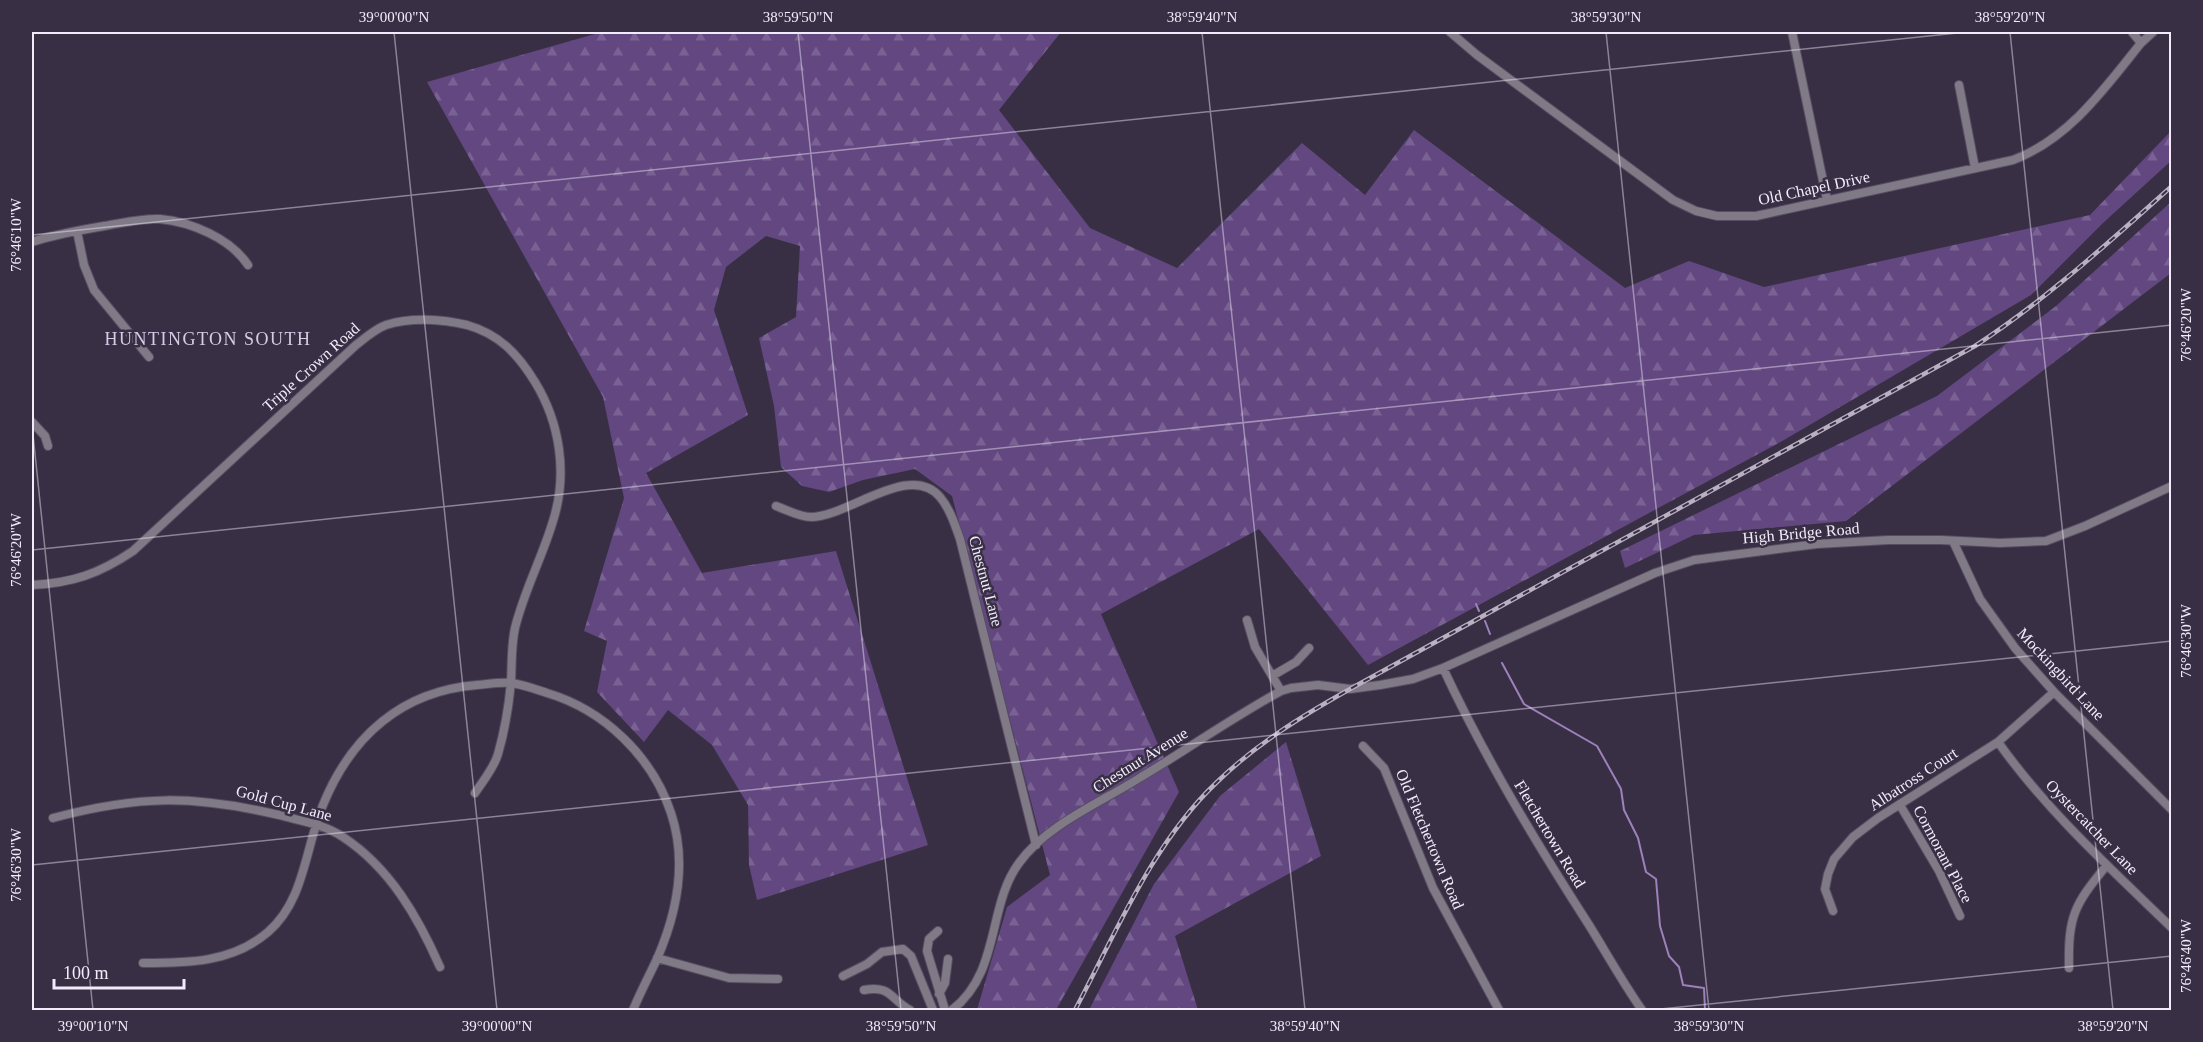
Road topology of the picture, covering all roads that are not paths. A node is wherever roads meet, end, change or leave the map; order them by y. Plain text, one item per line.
1 (1450, 32) edge
2 (1792, 32) edge
3 (2132, 32) edge
4 (2153, 32) edge
5 (2141, 42) junction
6 (1959, 85) dead end
7 (1975, 168) junction
8 (1827, 200) junction
9 (77, 231) junction
10 (32, 242) edge
11 (248, 265) dead end
12 (149, 357) dead end
13 (32, 422) edge
14 (48, 446) dead end
15 (2172, 486) edge
16 (776, 506) dead end
17 (1953, 541) junction
18 (32, 585) edge
19 (1247, 620) dead end
20 (1309, 648) dead end
21 (1443, 668) junction
22 (1272, 676) junction
23 (511, 683) junction
24 (1281, 691) junction
25 (2054, 692) junction
26 (1998, 742) junction
27 (1363, 746) dead end
28 (475, 793) dead end
29 (1900, 805) junction
30 (2172, 810) edge
31 (53, 818) dead end
32 (316, 824) junction
33 (1035, 845) junction
34 (2107, 865) junction
35 (1833, 911) dead end
36 (1960, 916) dead end
37 (2172, 928) edge
38 (938, 931) dead end
39 (657, 958) junction
40 (948, 959) dead end
41 (143, 963) dead end
42 (440, 967) dead end
43 (2069, 968) dead end
44 (843, 976) dead end
45 (778, 979) dead end
46 (864, 990) dead end
47 (939, 994) junction
48 (633, 1011) edge
49 (910, 1011) edge
50 (933, 1011) edge
51 (945, 1011) edge
52 (952, 1011) edge
53 (1499, 1011) edge
54 (1642, 1011) edge

1 - 8 street, Old Chapel Drive
2 - 8 street
3 - 5 street
4 - 5 street, Old Chapel Drive
5 - 7 street, Old Chapel Drive
6 - 7 street
7 - 8 street, Old Chapel Drive
9 - 10 street
9 - 11 street
9 - 12 street
13 - 14 street
15 - 17 street, High Bridge Road
16 - 33 street, Chestnut Lane
17 - 21 street, High Bridge Road
17 - 25 street, Mockingbird Lane
18 - 23 street, Triple Crown Road
19 - 22 street
20 - 22 street
21 - 24 street, Chestnut Avenue
21 - 54 street, Fletchertown Road
22 - 24 street
23 - 28 street, Triple Crown Road
23 - 32 street
23 - 39 street
24 - 33 street, Chestnut Avenue
25 - 26 street, Albatross Court
25 - 30 street, Mockingbird Lane
26 - 29 street, Albatross Court
26 - 34 street, Oystercatcher Lane
27 - 53 street, Old Fletchertown Road
29 - 35 street, Albatross Court
29 - 36 street, Cormorant Place
31 - 32 street, Gold Cup Lane
32 - 41 street
32 - 42 street, Gold Cup Lane
33 - 52 street, Chestnut Avenue
34 - 37 street, Oystercatcher Lane
34 - 43 street
38 - 47 street
39 - 45 street
39 - 48 street
40 - 47 street
44 - 50 street
46 - 49 street
47 - 51 street

